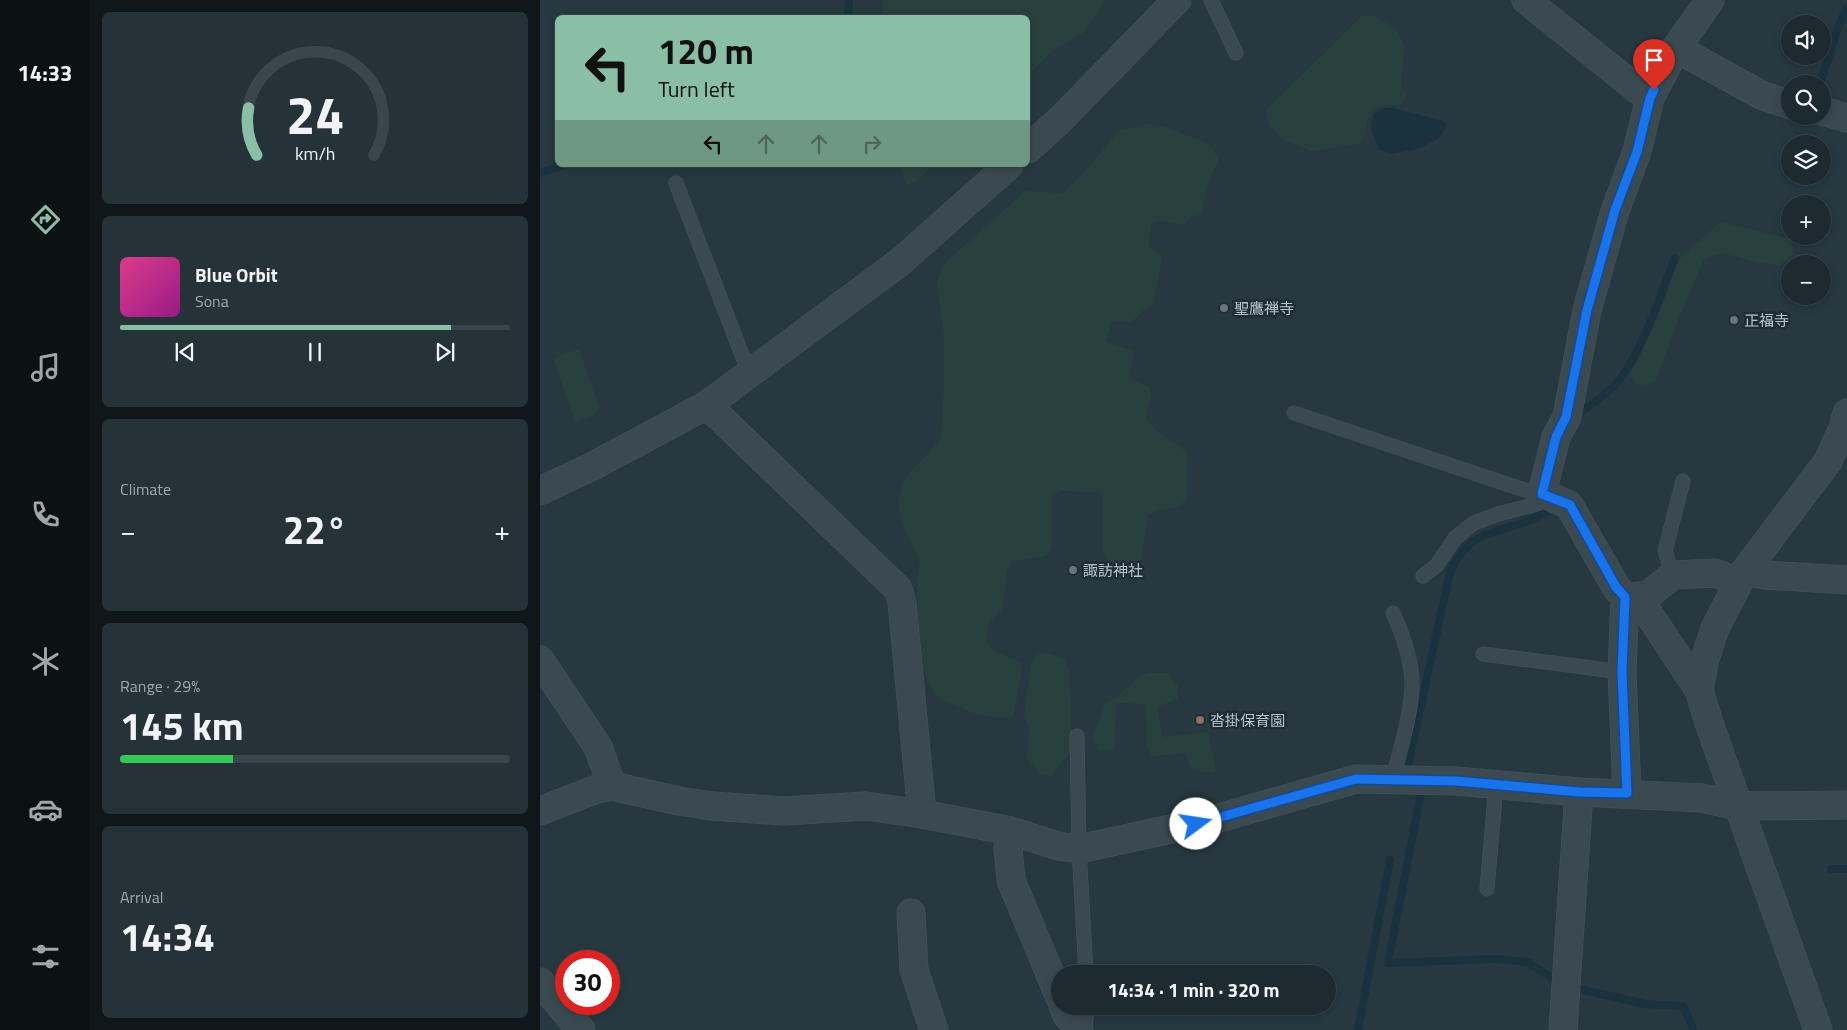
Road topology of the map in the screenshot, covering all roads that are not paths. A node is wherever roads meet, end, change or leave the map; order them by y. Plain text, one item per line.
1 (1177, 0) edge
2 (1211, 0) edge
3 (1526, 0) edge
4 (1710, 0) edge
5 (1676, 48) junction
6 (1236, 53) dead end
7 (1650, 98) junction
8 (1781, 102) edge
9 (1831, 114) edge
10 (1847, 118) edge
11 (1030, 147) edge
12 (1007, 167) edge
13 (676, 183) dead end
14 (749, 373) junction
15 (707, 405) junction
16 (1294, 413) dead end
17 (1847, 413) edge
18 (1683, 481) dead end
19 (540, 492) edge
20 (1542, 494) junction
21 (1673, 575) junction
22 (1423, 576) dead end
23 (1742, 577) junction
24 (1847, 580) edge
25 (1631, 597) junction
26 (1393, 613) dead end
27 (1483, 654) dead end
28 (540, 660) edge
29 (1622, 672) junction
30 (1699, 690) junction
31 (1077, 736) dead end
32 (1393, 780) junction
33 (1496, 785) junction
34 (612, 786) junction
35 (1579, 792) junction
36 (1627, 793) junction
37 (1847, 805) edge
38 (1738, 806) junction
39 (540, 810) edge
40 (922, 814) junction
41 (1011, 831) junction
42 (1079, 849) junction
43 (1487, 888) dead end
44 (911, 914) dead end
45 (1085, 965) edge
46 (1051, 976) edge
47 (540, 982) edge
48 (1068, 1015) edge
49 (1086, 1015) edge
50 (581, 1030) edge
51 (934, 1030) edge
52 (1079, 1030) edge
53 (1085, 1030) edge
54 (1562, 1030) edge
55 (1818, 1030) edge

1 - 11 street
2 - 6 lane
3 - 7 street
4 - 5 street
5 - 7 street
5 - 8 street
7 - 20 street
9 - 10 street
12 - 14 street
13 - 14 lane
14 - 15 street
15 - 19 street
15 - 40 street
16 - 20 lane
17 - 23 street
18 - 21 lane
20 - 22 lane
20 - 25 street
21 - 23 street
21 - 25 street
23 - 24 street
23 - 30 street
25 - 29 street
25 - 30 street
26 - 32 lane
27 - 29 lane
28 - 34 street
29 - 36 street
30 - 38 street
31 - 42 lane
32 - 33 street
32 - 42 street
33 - 35 street
33 - 43 lane
34 - 39 street
34 - 40 street
35 - 36 street
35 - 54 street
36 - 38 street
37 - 38 street
38 - 55 street
40 - 41 street
41 - 42 street
41 - 46 street
42 - 45 lane
44 - 51 street
47 - 50 street
48 - 52 street
49 - 53 lane

